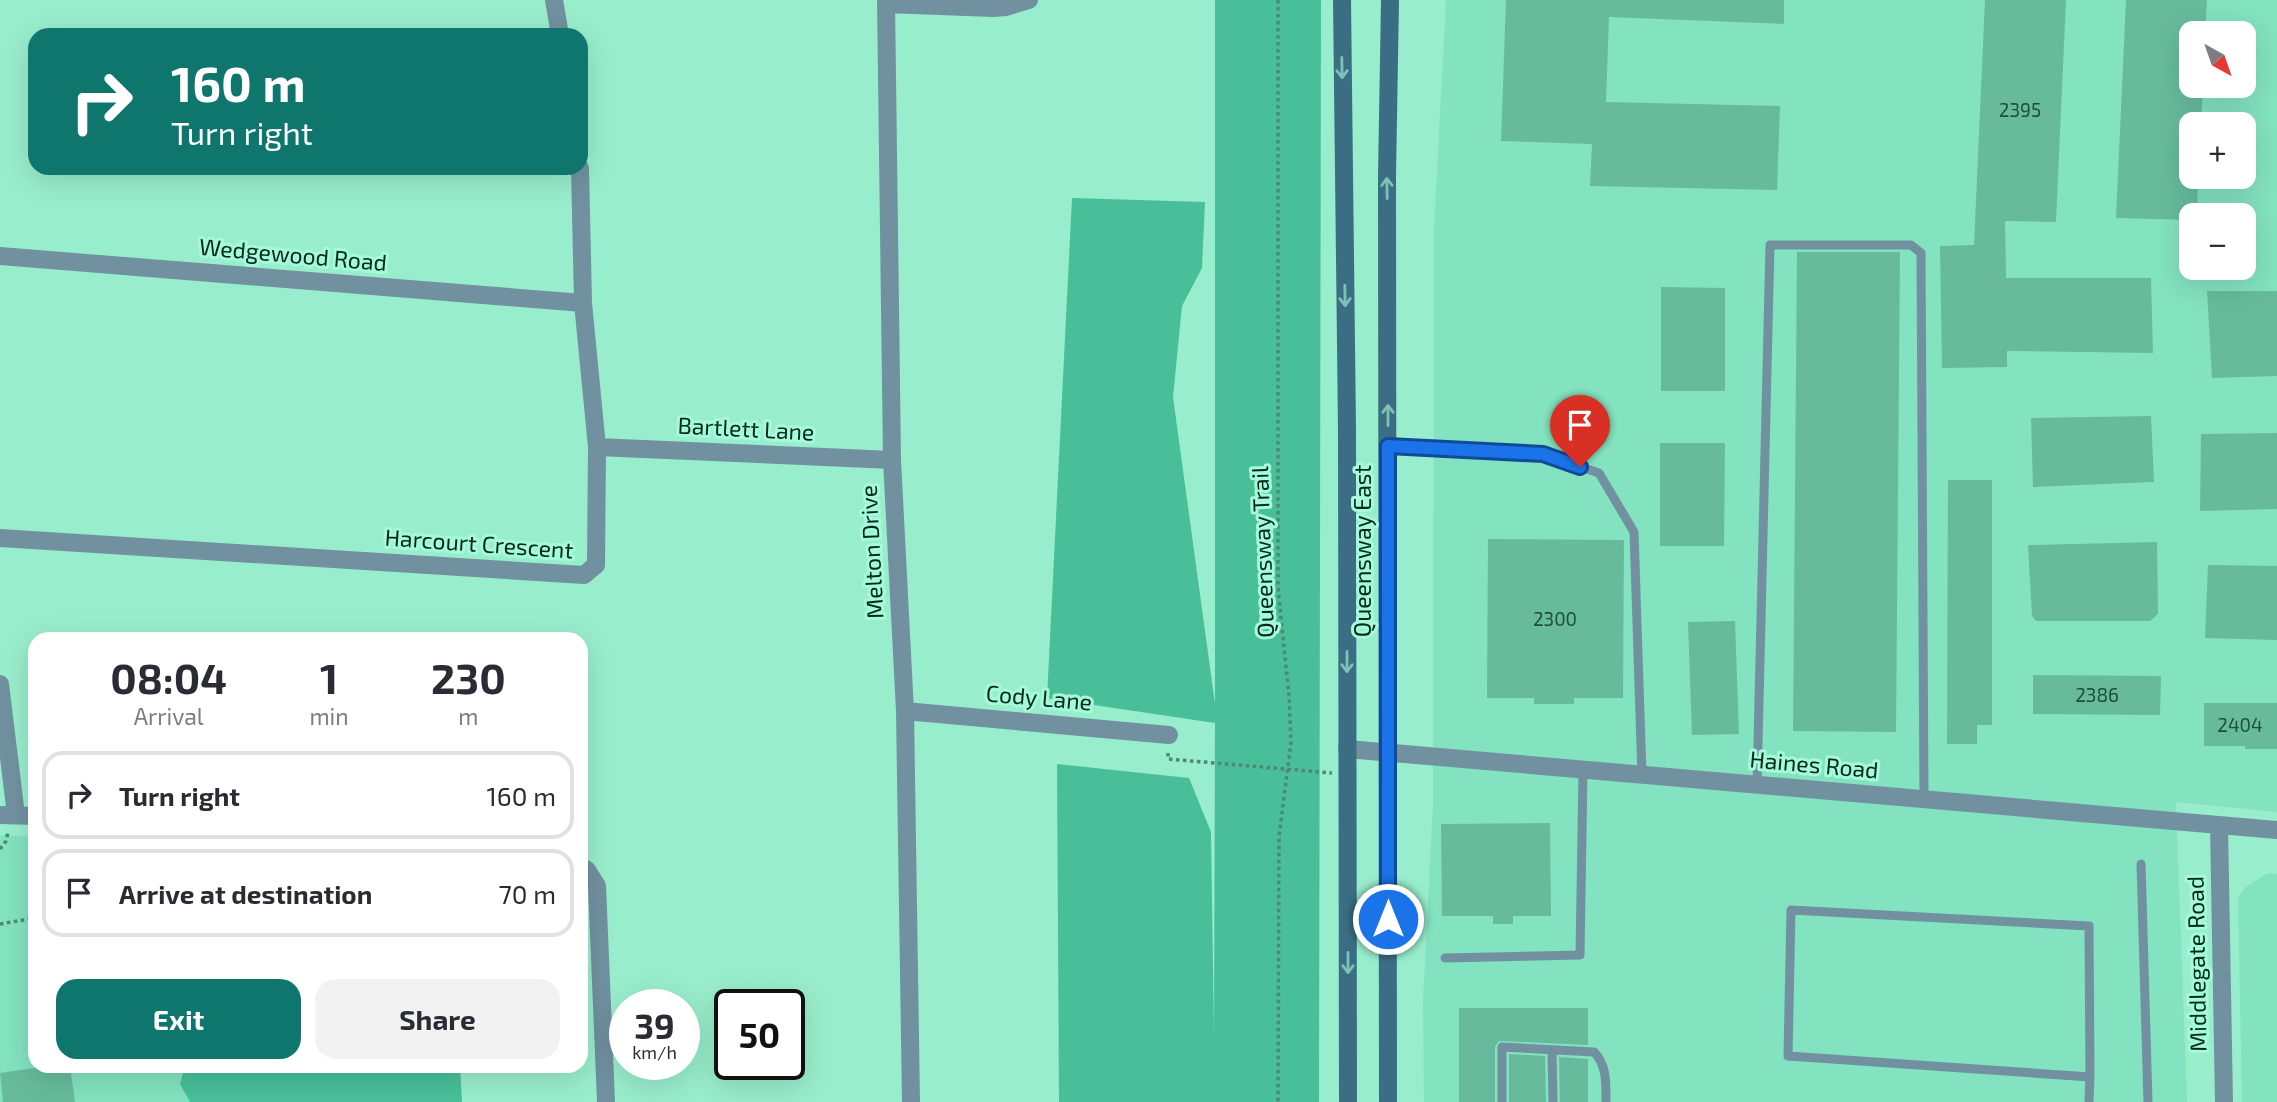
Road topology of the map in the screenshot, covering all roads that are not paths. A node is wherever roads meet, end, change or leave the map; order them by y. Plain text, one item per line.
1 (549, 0) edge
2 (1029, 0) edge
3 (1342, 0) edge
4 (1390, 0) edge
5 (886, 2) edge
6 (558, 28) edge
7 (580, 175) edge
8 (0, 256) edge
9 (583, 303) junction
10 (1388, 446) junction
11 (597, 447) junction
12 (891, 460) junction
13 (0, 538) edge
14 (0, 684) edge
15 (905, 711) junction
16 (1169, 735) road end
17 (1347, 749) junction
18 (1388, 753) junction
19 (1583, 770) junction
20 (1642, 775) junction
21 (1757, 785) junction
22 (1924, 800) junction
23 (8, 815) edge
24 (28, 816) edge
25 (2218, 825) junction
26 (2277, 831) edge
27 (2141, 864) dead end
28 (588, 874) edge
29 (1445, 958) dead end
30 (1552, 1049) junction
31 (2090, 1077) junction
32 (606, 1102) edge
33 (911, 1102) edge
34 (1348, 1102) edge
35 (1388, 1102) edge
36 (1502, 1102) edge
37 (1553, 1102) edge
38 (1606, 1102) edge
39 (2089, 1102) edge
40 (2148, 1102) edge
41 (2224, 1102) edge

1 - 6 street
2 - 5 street
3 -> 17 main road, Queensway East
10 -> 4 main road, Queensway East
5 - 12 street, Melton Drive
7 - 9 street, Harcourt Crescent
8 - 9 street, Wedgewood Road
9 - 11 street, Harcourt Crescent
10 - 18 main road, Queensway East
10 - 20 lane
11 - 12 street, Bartlett Lane
11 - 13 street, Harcourt Crescent
12 - 15 street, Melton Drive
14 - 23 street
15 - 16 street, Cody Lane
15 - 33 street, Melton Drive
17 - 18 street, Haines Road
17 -> 34 main road, Queensway East
18 - 19 street, Haines Road
18 - 35 main road, Queensway East
19 - 20 street, Haines Road
19 - 29 lane
20 - 21 street, Haines Road
21 - 22 street, Haines Road
21 - 22 lane
22 - 25 street, Haines Road
23 - 24 street
25 - 26 street, Haines Road
25 - 41 street, Middlegate Road
27 - 40 lane
28 - 32 street
30 - 36 lane
30 - 37 lane
30 - 38 lane
31 - 31 lane
31 - 39 lane

